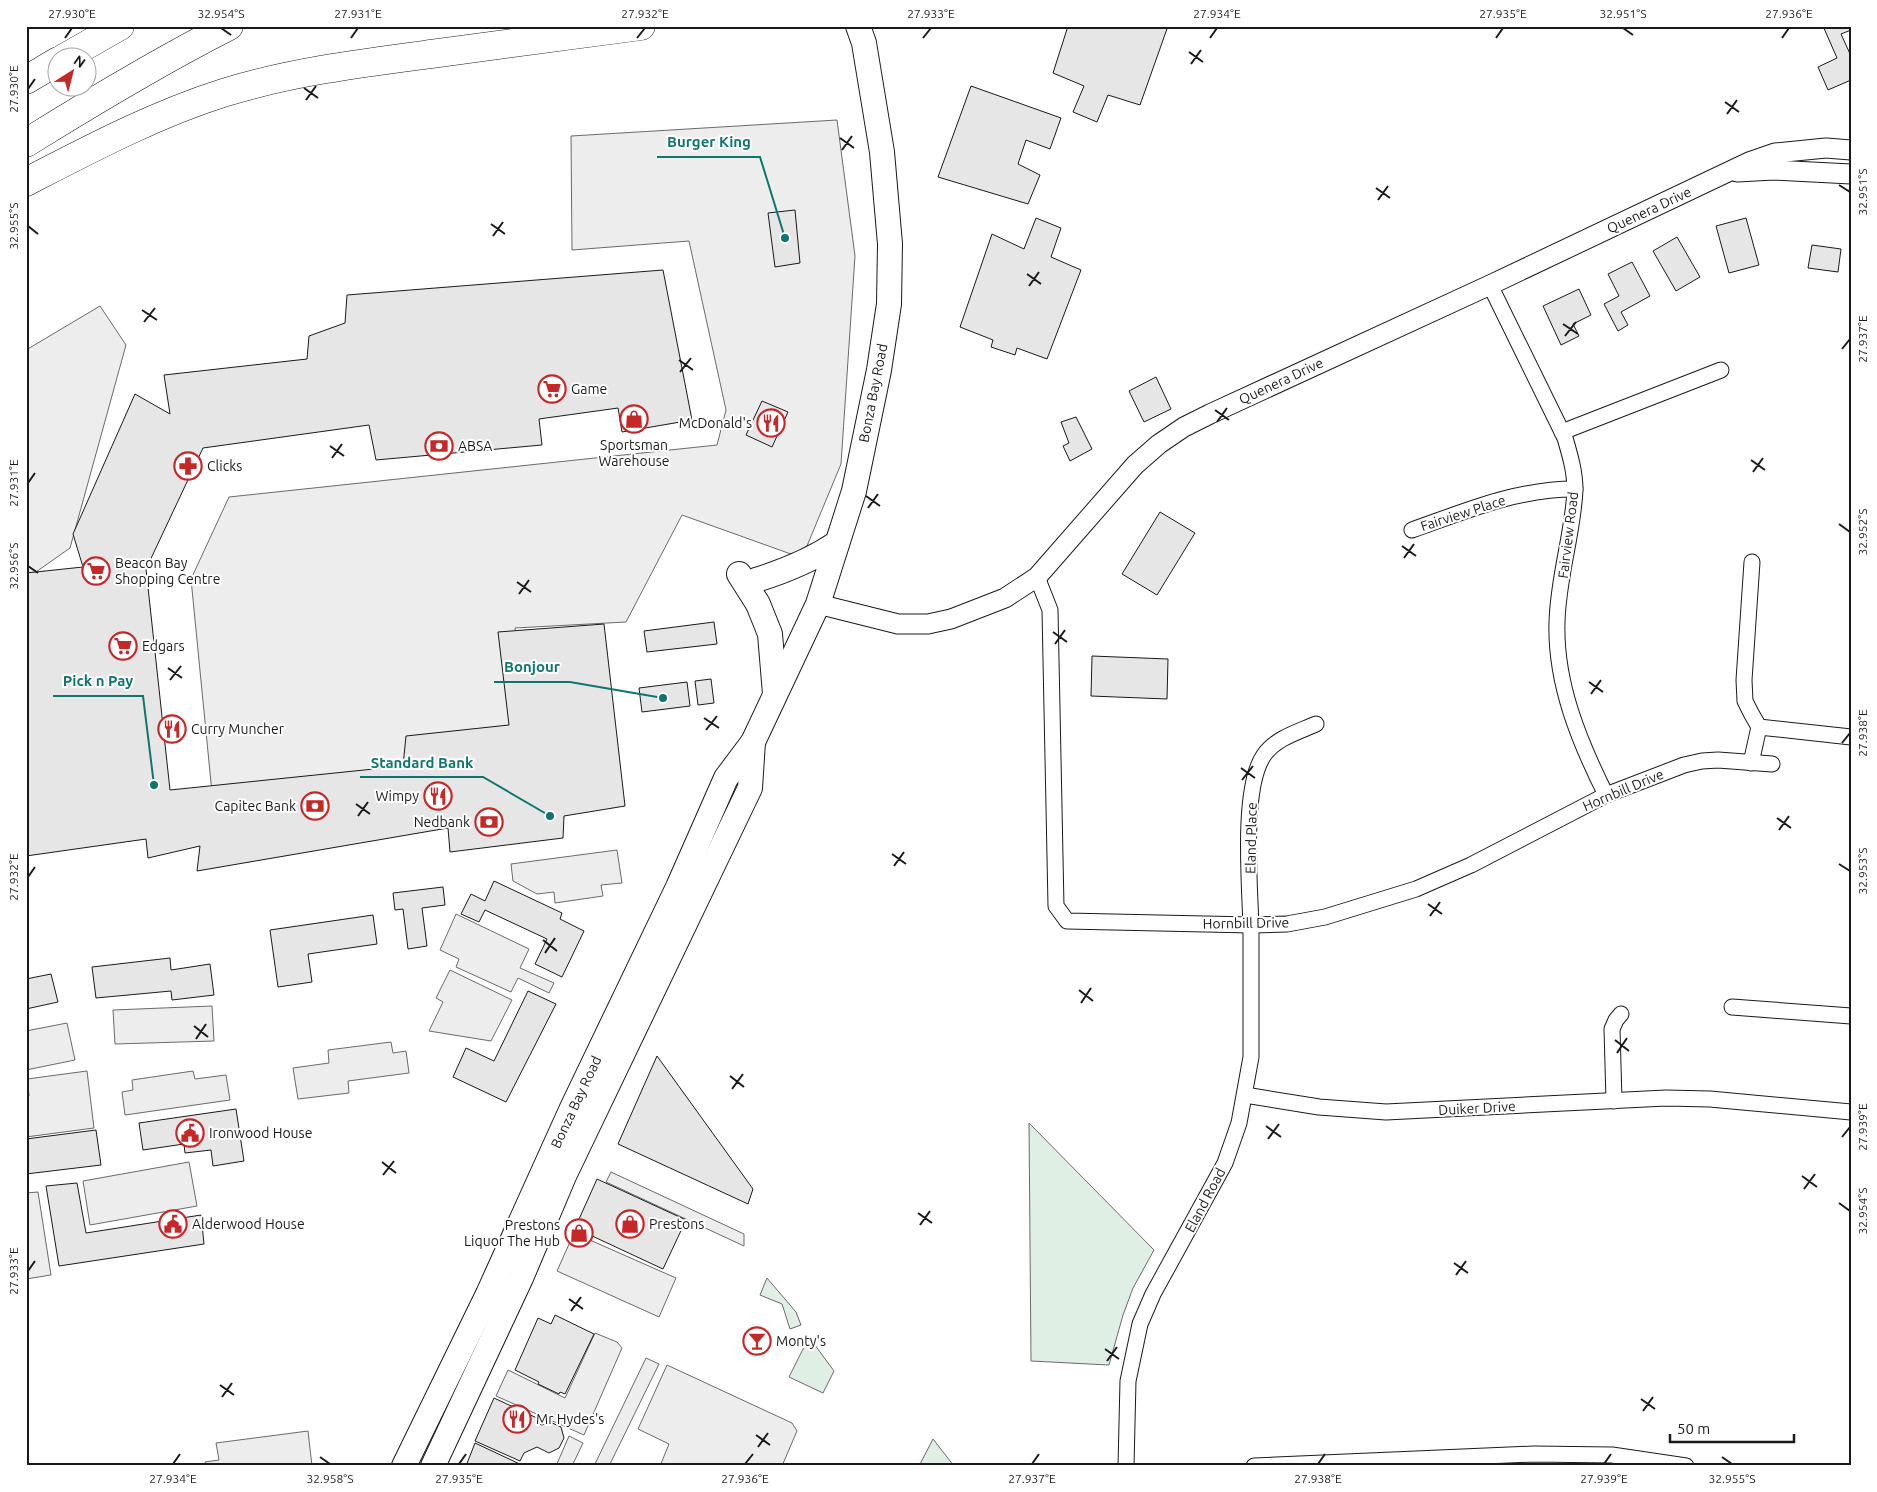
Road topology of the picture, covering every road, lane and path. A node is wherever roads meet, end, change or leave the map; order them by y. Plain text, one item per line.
1 (120, 26) edge
2 (229, 26) edge
3 (642, 26) edge
4 (858, 26) edge
5 (82, 48) edge
6 (48, 67) edge
7 (26, 80) edge
8 (26, 144) edge
9 (1851, 150) edge
10 (1726, 173) junction
11 (1851, 174) edge
12 (26, 182) edge
13 (1490, 285) junction
14 (1721, 370) dead end
15 (1562, 432) junction
16 (1575, 489) junction
17 (1412, 530) dead end
18 (837, 543) junction
19 (1752, 562) dead end
20 (1037, 577) junction
21 (818, 604) junction
22 (775, 696) junction
23 (1316, 724) dead end
24 (1760, 727) junction
25 (1851, 737) edge
26 (753, 742) junction
27 (1751, 763) junction
28 (1772, 764) dead end
29 (1606, 795) junction
30 (1251, 925) junction
31 (1732, 1007) dead end
32 (1621, 1014) dead end
33 (1851, 1016) edge
34 (1245, 1095) junction
35 (1614, 1101) junction
36 (1851, 1112) edge
37 (404, 1466) edge
38 (433, 1466) edge
39 (1126, 1466) edge
40 (1254, 1466) edge
41 (1686, 1466) edge

1 - 5 highway
2 - 8 highway
3 - 12 highway
4 - 18 main road, Bonza Bay Road
6 - 7 highway
9 - 10 street, Quenera Drive
10 - 11 street, Quenera Drive
10 - 13 street, Quenera Drive
13 - 15 street, Fairview Road
13 - 20 street, Quenera Drive
14 - 15 street
15 - 16 street, Fairview Road
16 - 17 street, Fairview Place
16 - 29 street, Fairview Road
18 - 21 main road, Bonza Bay Road
18 - 22 main road
19 - 24 street
20 - 21 street, Quenera Drive
20 - 30 street, Hornbill Drive
21 - 22 main road, Bonza Bay Road
22 - 26 main road, Bonza Bay Road
23 - 30 street, Eland Place
24 - 25 street
24 - 27 street
26 - 37 main road, Bonza Bay Road
26 - 38 main road, Bonza Bay Road
27 - 28 street, Hornbill Drive
27 - 29 street, Hornbill Drive
29 - 30 street, Hornbill Drive
30 - 34 street, Eland Road
31 - 33 street
32 - 35 street
34 - 35 street, Duiker Drive
34 - 39 street, Eland Road
35 - 36 street, Duiker Drive
40 - 41 street

